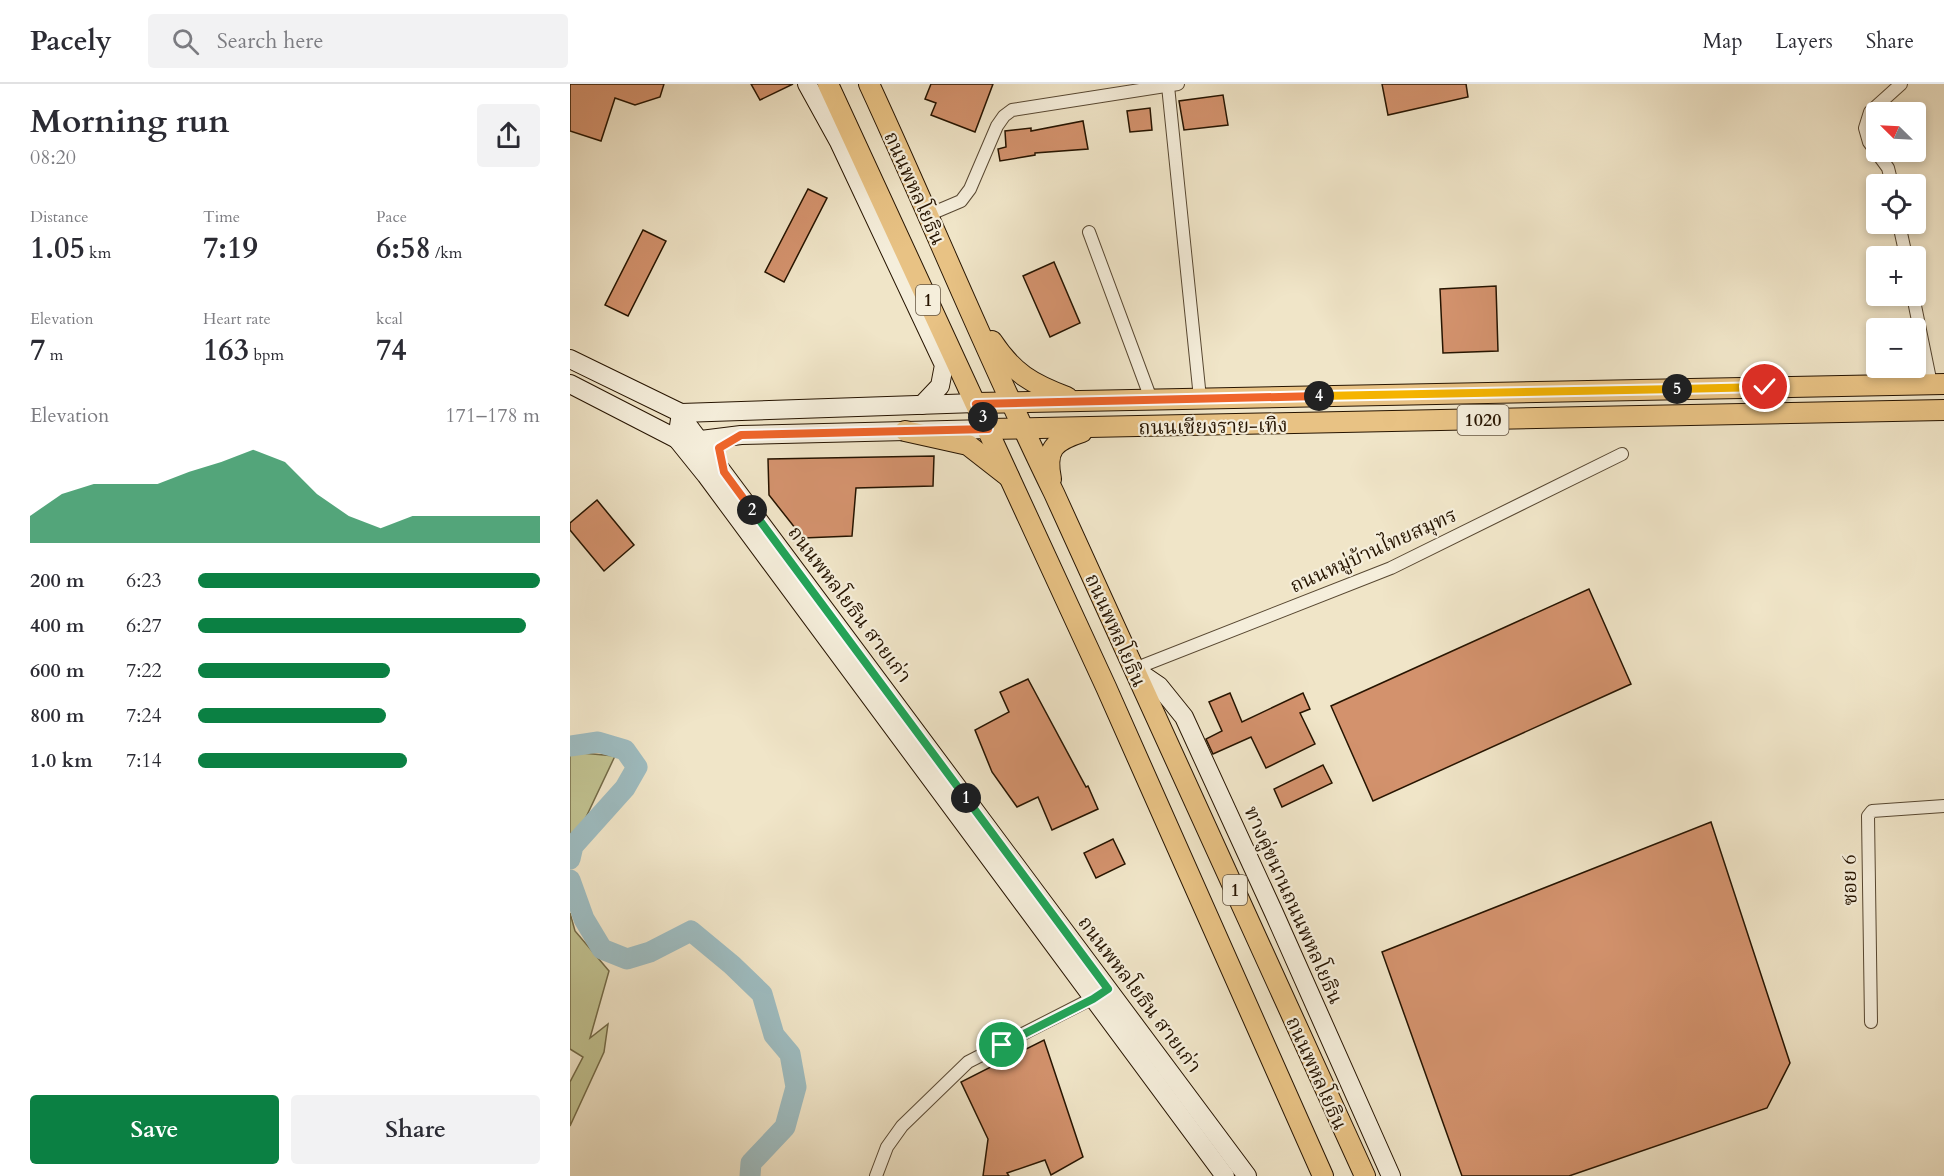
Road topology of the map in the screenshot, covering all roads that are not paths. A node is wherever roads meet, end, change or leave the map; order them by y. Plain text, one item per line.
1 (807, 84) edge
2 (828, 84) edge
3 (869, 84) edge
4 (1900, 84) edge
5 (1173, 85) edge
6 (1138, 87) edge
7 (839, 142) junction
8 (1890, 174) edge
9 (872, 180) junction
10 (928, 215) junction
11 (1089, 232) dead end
12 (966, 301) junction
13 (1916, 306) edge
14 (570, 359) edge
15 (570, 384) edge
16 (1937, 384) edge
17 (1200, 398) junction
18 (1151, 399) junction
19 (1009, 401) junction
20 (1078, 402) junction
21 (976, 404) junction
22 (922, 405) junction
23 (1944, 410) edge
24 (681, 413) junction
25 (1096, 428) junction
26 (988, 429) junction
27 (1023, 430) junction
28 (905, 431) junction
29 (741, 435) junction
30 (677, 438) junction
31 (701, 440) junction
32 (1622, 454) dead end
33 (724, 472) junction
34 (1011, 479) junction
35 (1054, 493) junction
36 (1134, 669) junction
37 (1944, 806) edge
38 (1100, 994) junction
39 (1871, 1022) dead end
40 (1364, 1172) edge
41 (876, 1176) edge
42 (1226, 1176) edge
43 (1247, 1176) edge
44 (1323, 1176) edge
45 (1391, 1176) edge

1 - 7 main road, 1
2 - 9 main road, ถนนพหลโยธิน / 1
3 - 10 main road, ถนนพหลโยธิน / 1
4 - 8 street
5 - 6 street
5 - 17 street
6 - 10 street
7 - 9 main road
7 - 22 main road, 1
9 - 21 main road, ถนนพหลโยธิน / 1
10 - 12 main road, ถนนพหลโยธิน / 1
11 - 18 street
12 - 19 main road, ถนนพหลโยธิน / 1
12 - 20 main road
13 - 16 street
14 - 24 main road
15 - 30 main road
16 - 17 main road, 1020
17 - 18 main road, 1020
18 - 20 main road, 1020
19 - 20 main road, 1020
19 - 21 main road, 1020
19 - 27 main road, ถนนพหลโยธิน / 1
21 - 22 main road
21 - 26 main road, ถนนพหลโยธิน / 1
22 - 24 main road
23 - 25 main road, ถนนเชียงราย-เทิง / 1020
24 - 30 main road
24 - 31 main road, ถนนพหลโยธิน สายเก่า
25 - 27 main road, ถนนเชียงราย-เทิง / 1020
25 - 35 main road
26 - 27 main road, 1020
26 - 28 main road
26 - 34 main road, ถนนพหลโยธิน / 1
27 - 35 main road, ถนนพหลโยธิน / 1
28 - 29 main road
28 - 34 main road
29 - 31 main road
29 - 33 main road
30 - 31 main road
30 - 38 main road, ถนนพหลโยธิน สายเก่า
31 - 33 main road, ถนนพหลโยธิน สายเก่า
32 - 36 street, ถนนหมู่บ้านไทยสมุทร
33 - 38 main road, ถนนพหลโยธิน สายเก่า
34 - 44 main road, ถนนพหลโยธิน / 1
35 - 36 main road, ถนนพหลโยธิน / 1
36 - 40 main road, ถนนพหลโยธิน / 1
36 - 45 main road, ทางคู่ขนานถนนพหลโยธิน / 1
37 - 39 street, ซอย 6
38 - 41 street
38 - 42 main road, ถนนพหลโยธิน สายเก่า
38 - 43 main road, ถนนพหลโยธิน สายเก่า

